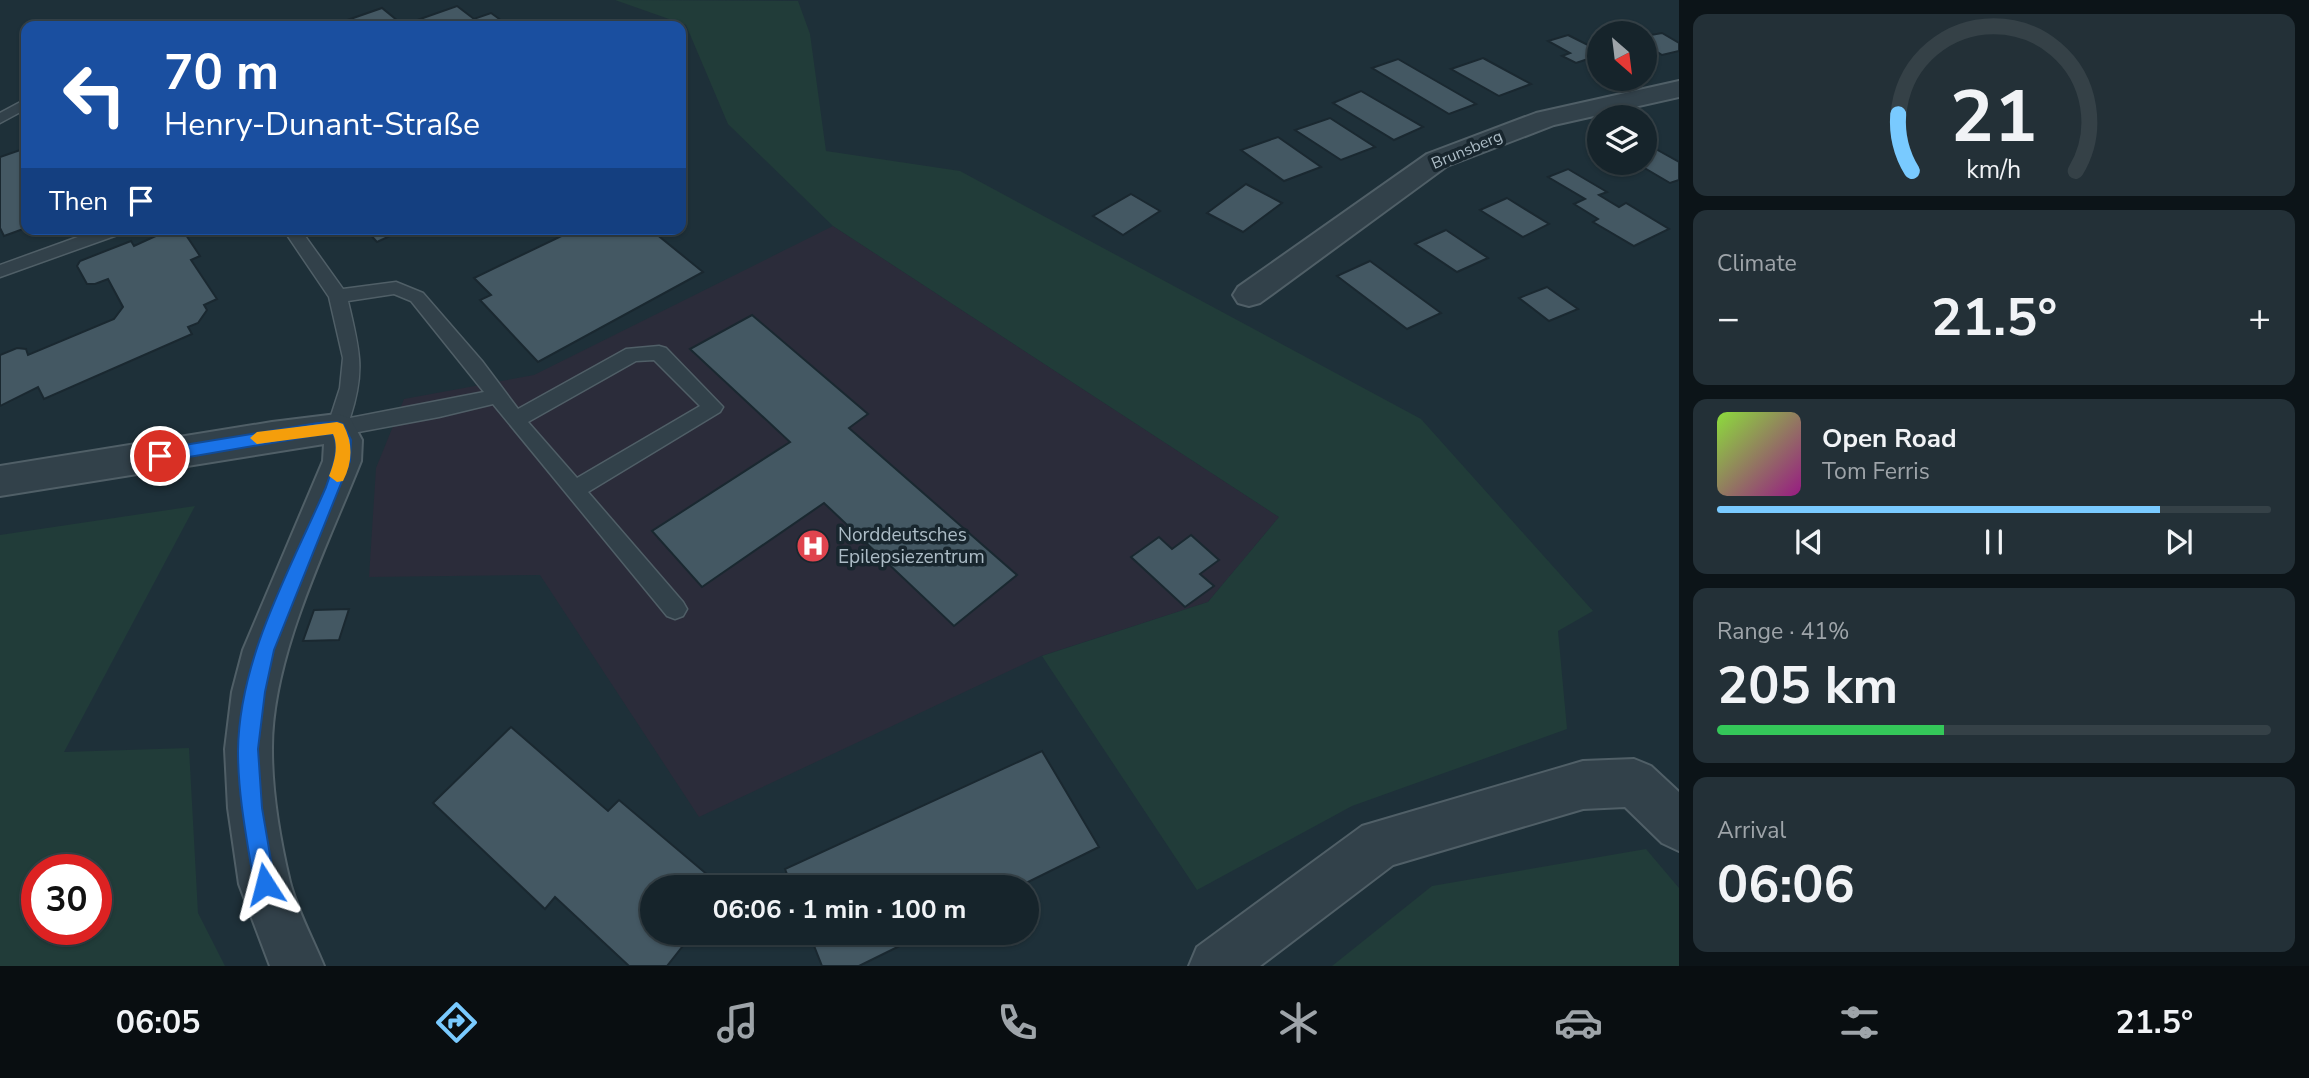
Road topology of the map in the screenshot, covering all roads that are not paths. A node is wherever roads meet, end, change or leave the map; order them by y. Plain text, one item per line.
1 (1679, 89) edge
2 (21, 106) edge
3 (0, 119) edge
4 (100, 235) edge
5 (295, 235) edge
6 (0, 271) edge
7 (1249, 295) dead end
8 (338, 296) junction
9 (498, 396) junction
10 (515, 420) junction
11 (337, 428) junction
12 (0, 481) edge
13 (574, 490) junction
14 (675, 609) dead end
15 (1679, 826) edge
16 (297, 966) edge
17 (1216, 966) edge

1 - 7 street, Brunsberg
2 - 3 lane
4 - 6 lane
5 - 8 lane
8 - 9 lane
8 - 11 lane
9 - 10 lane
9 - 11 lane
10 - 13 lane
10 - 13 lane
11 - 12 street
11 - 16 street
13 - 14 lane
15 - 17 street

